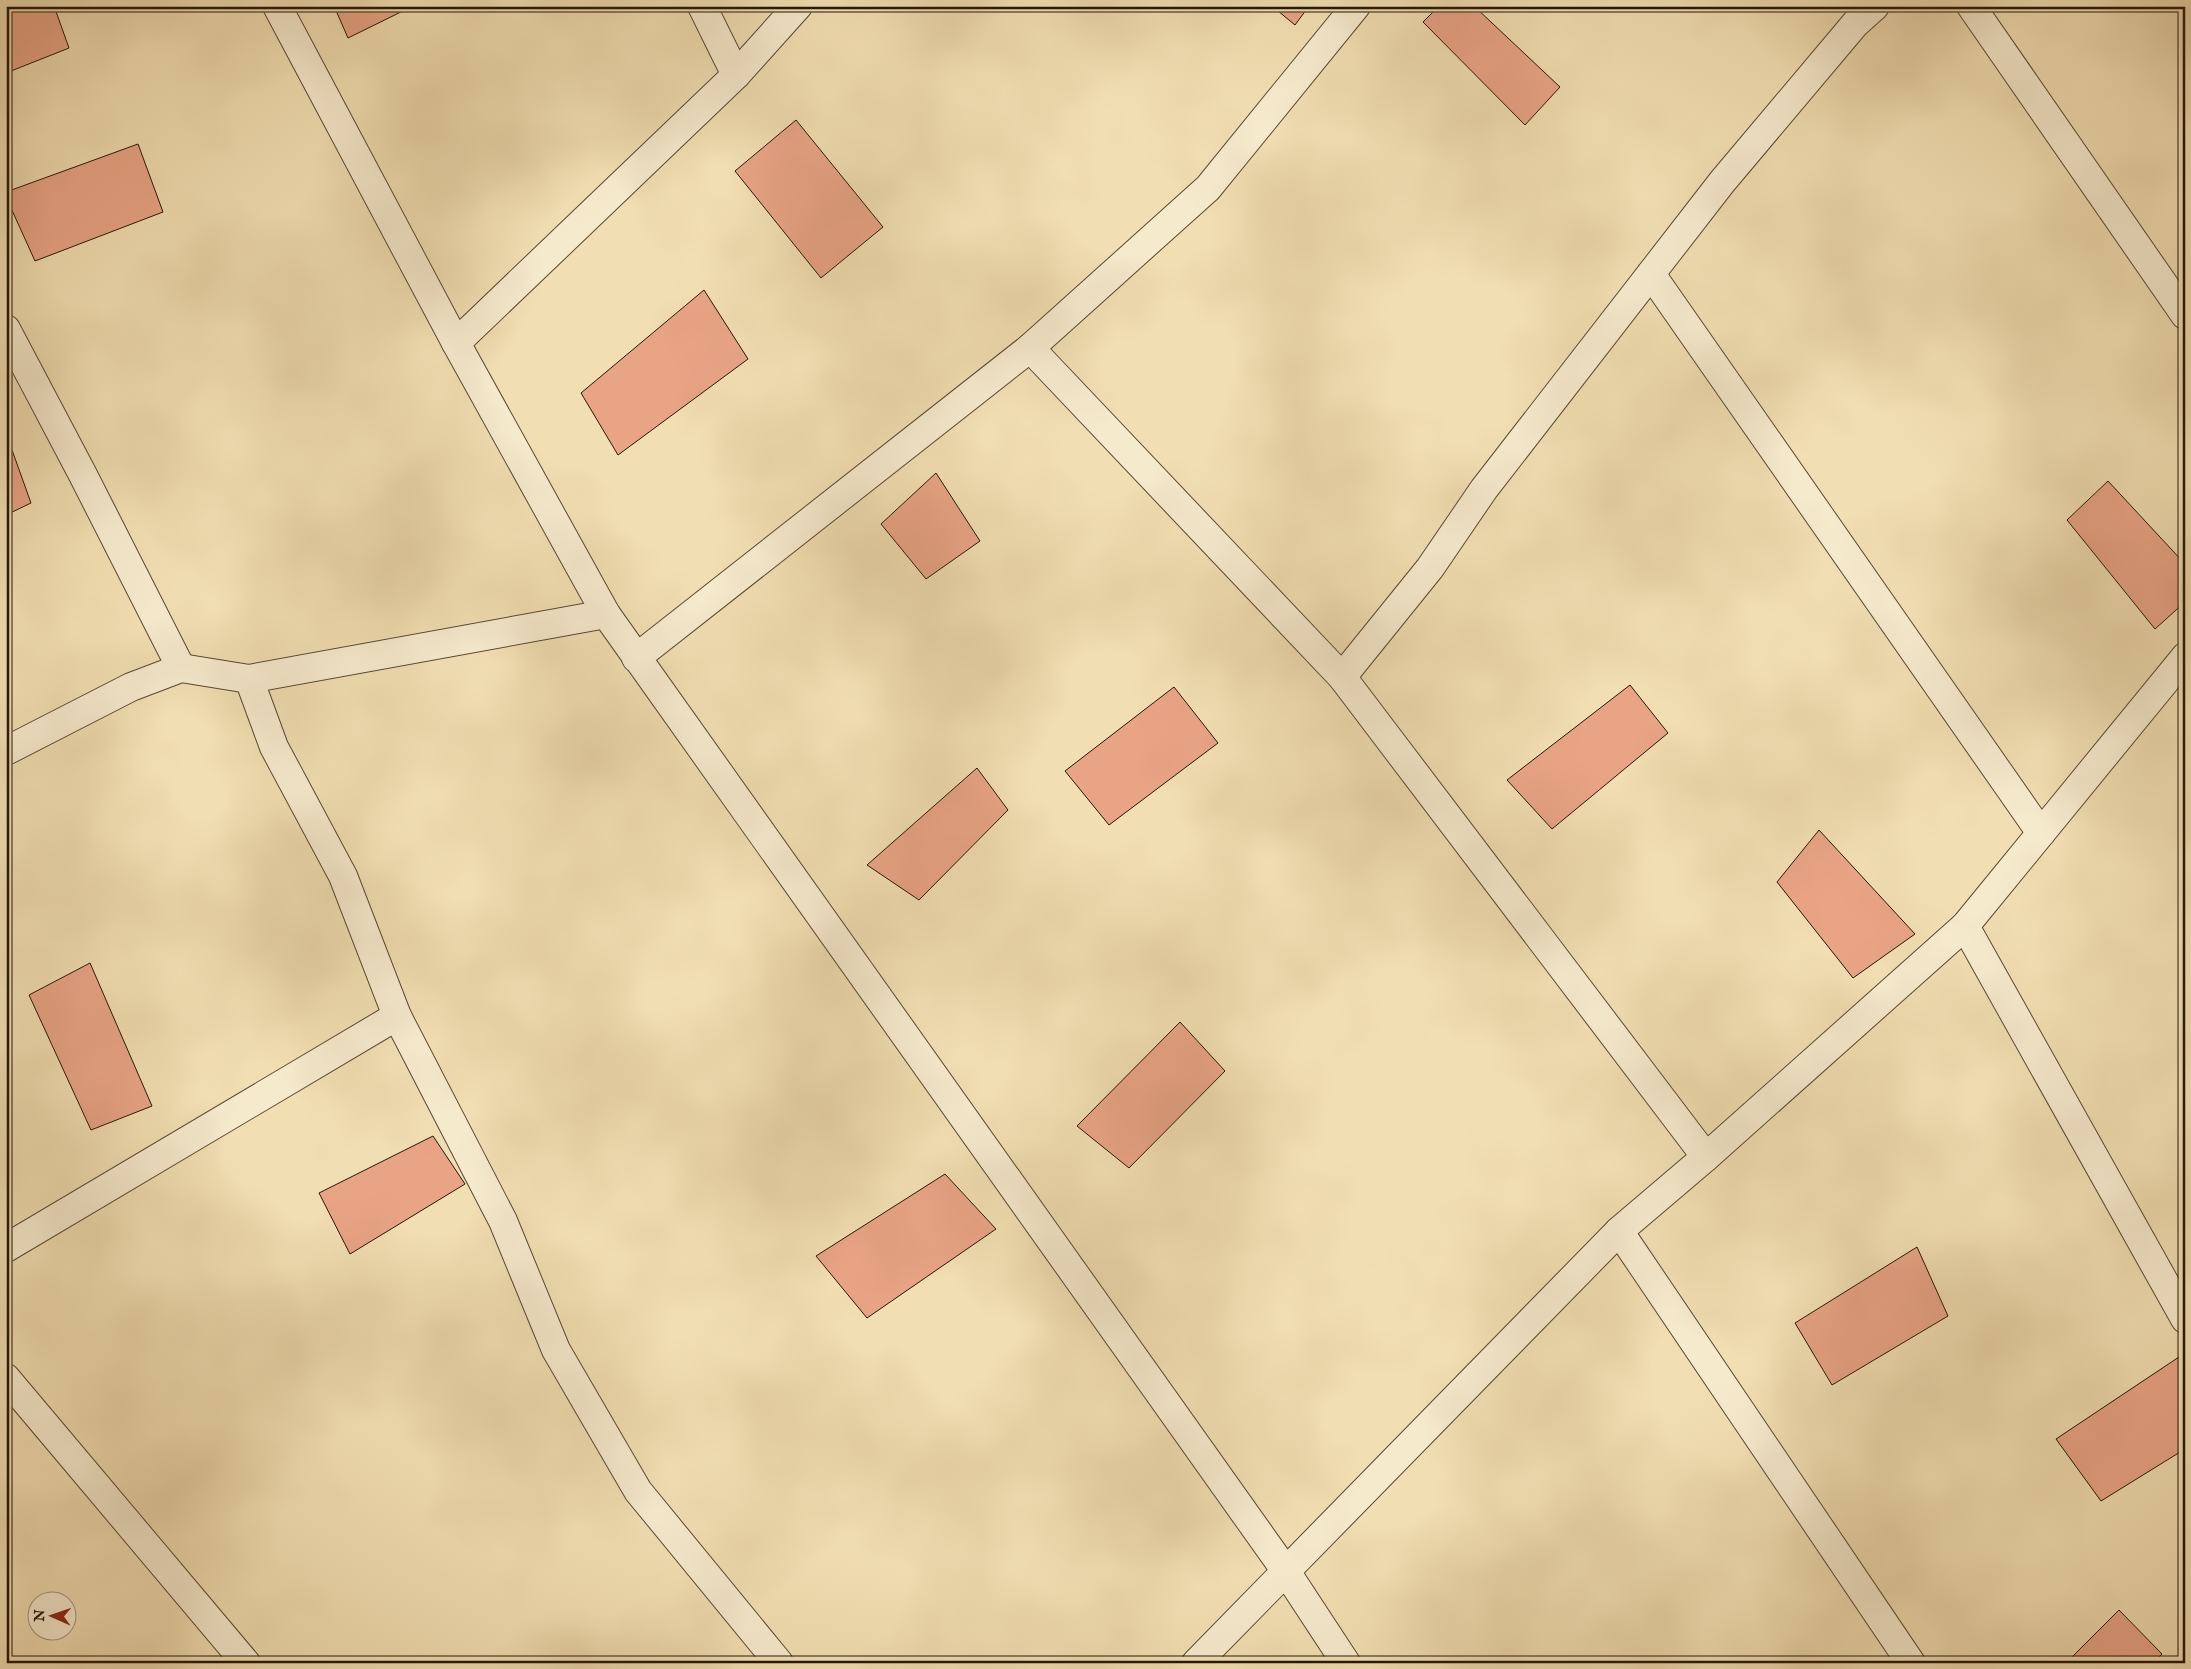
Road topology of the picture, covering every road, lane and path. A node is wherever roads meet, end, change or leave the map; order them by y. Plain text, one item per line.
1 (277, 6) edge
2 (702, 6) edge
3 (798, 6) edge
4 (1356, 6) edge
5 (1876, 6) edge
6 (1971, 6) edge
7 (736, 75) junction
8 (1651, 274) junction
9 (2185, 315) edge
10 (6, 329) edge
11 (456, 342) junction
12 (1030, 348) junction
13 (606, 614) junction
14 (2185, 656) edge
15 (636, 658) junction
16 (181, 668) junction
17 (1342, 676) junction
18 (248, 679) junction
19 (6, 751) edge
20 (2041, 833) junction
21 (1965, 926) junction
22 (397, 1016) junction
23 (1706, 1157) junction
24 (1619, 1231) junction
25 (6, 1248) edge
26 (2185, 1318) edge
27 (6, 1378) edge
28 (1285, 1570) junction
29 (236, 1660) edge
30 (779, 1663) edge
31 (1196, 1663) edge
32 (1346, 1663) edge
33 (1911, 1663) edge

1 - 11 street
2 - 7 street
3 - 7 street
4 - 12 street
5 - 8 street
6 - 9 street
7 - 11 street
8 - 17 street
8 - 20 street
10 - 16 street
11 - 13 street
12 - 15 street
12 - 17 street
13 - 15 street
13 - 18 street
14 - 20 street
15 - 28 street
16 - 18 street
16 - 19 street
17 - 23 street
18 - 22 street
20 - 21 street
21 - 23 street
21 - 26 street
22 - 25 street
22 - 30 street
23 - 24 street
24 - 28 street
24 - 33 street
27 - 29 street
28 - 31 street
28 - 32 street

